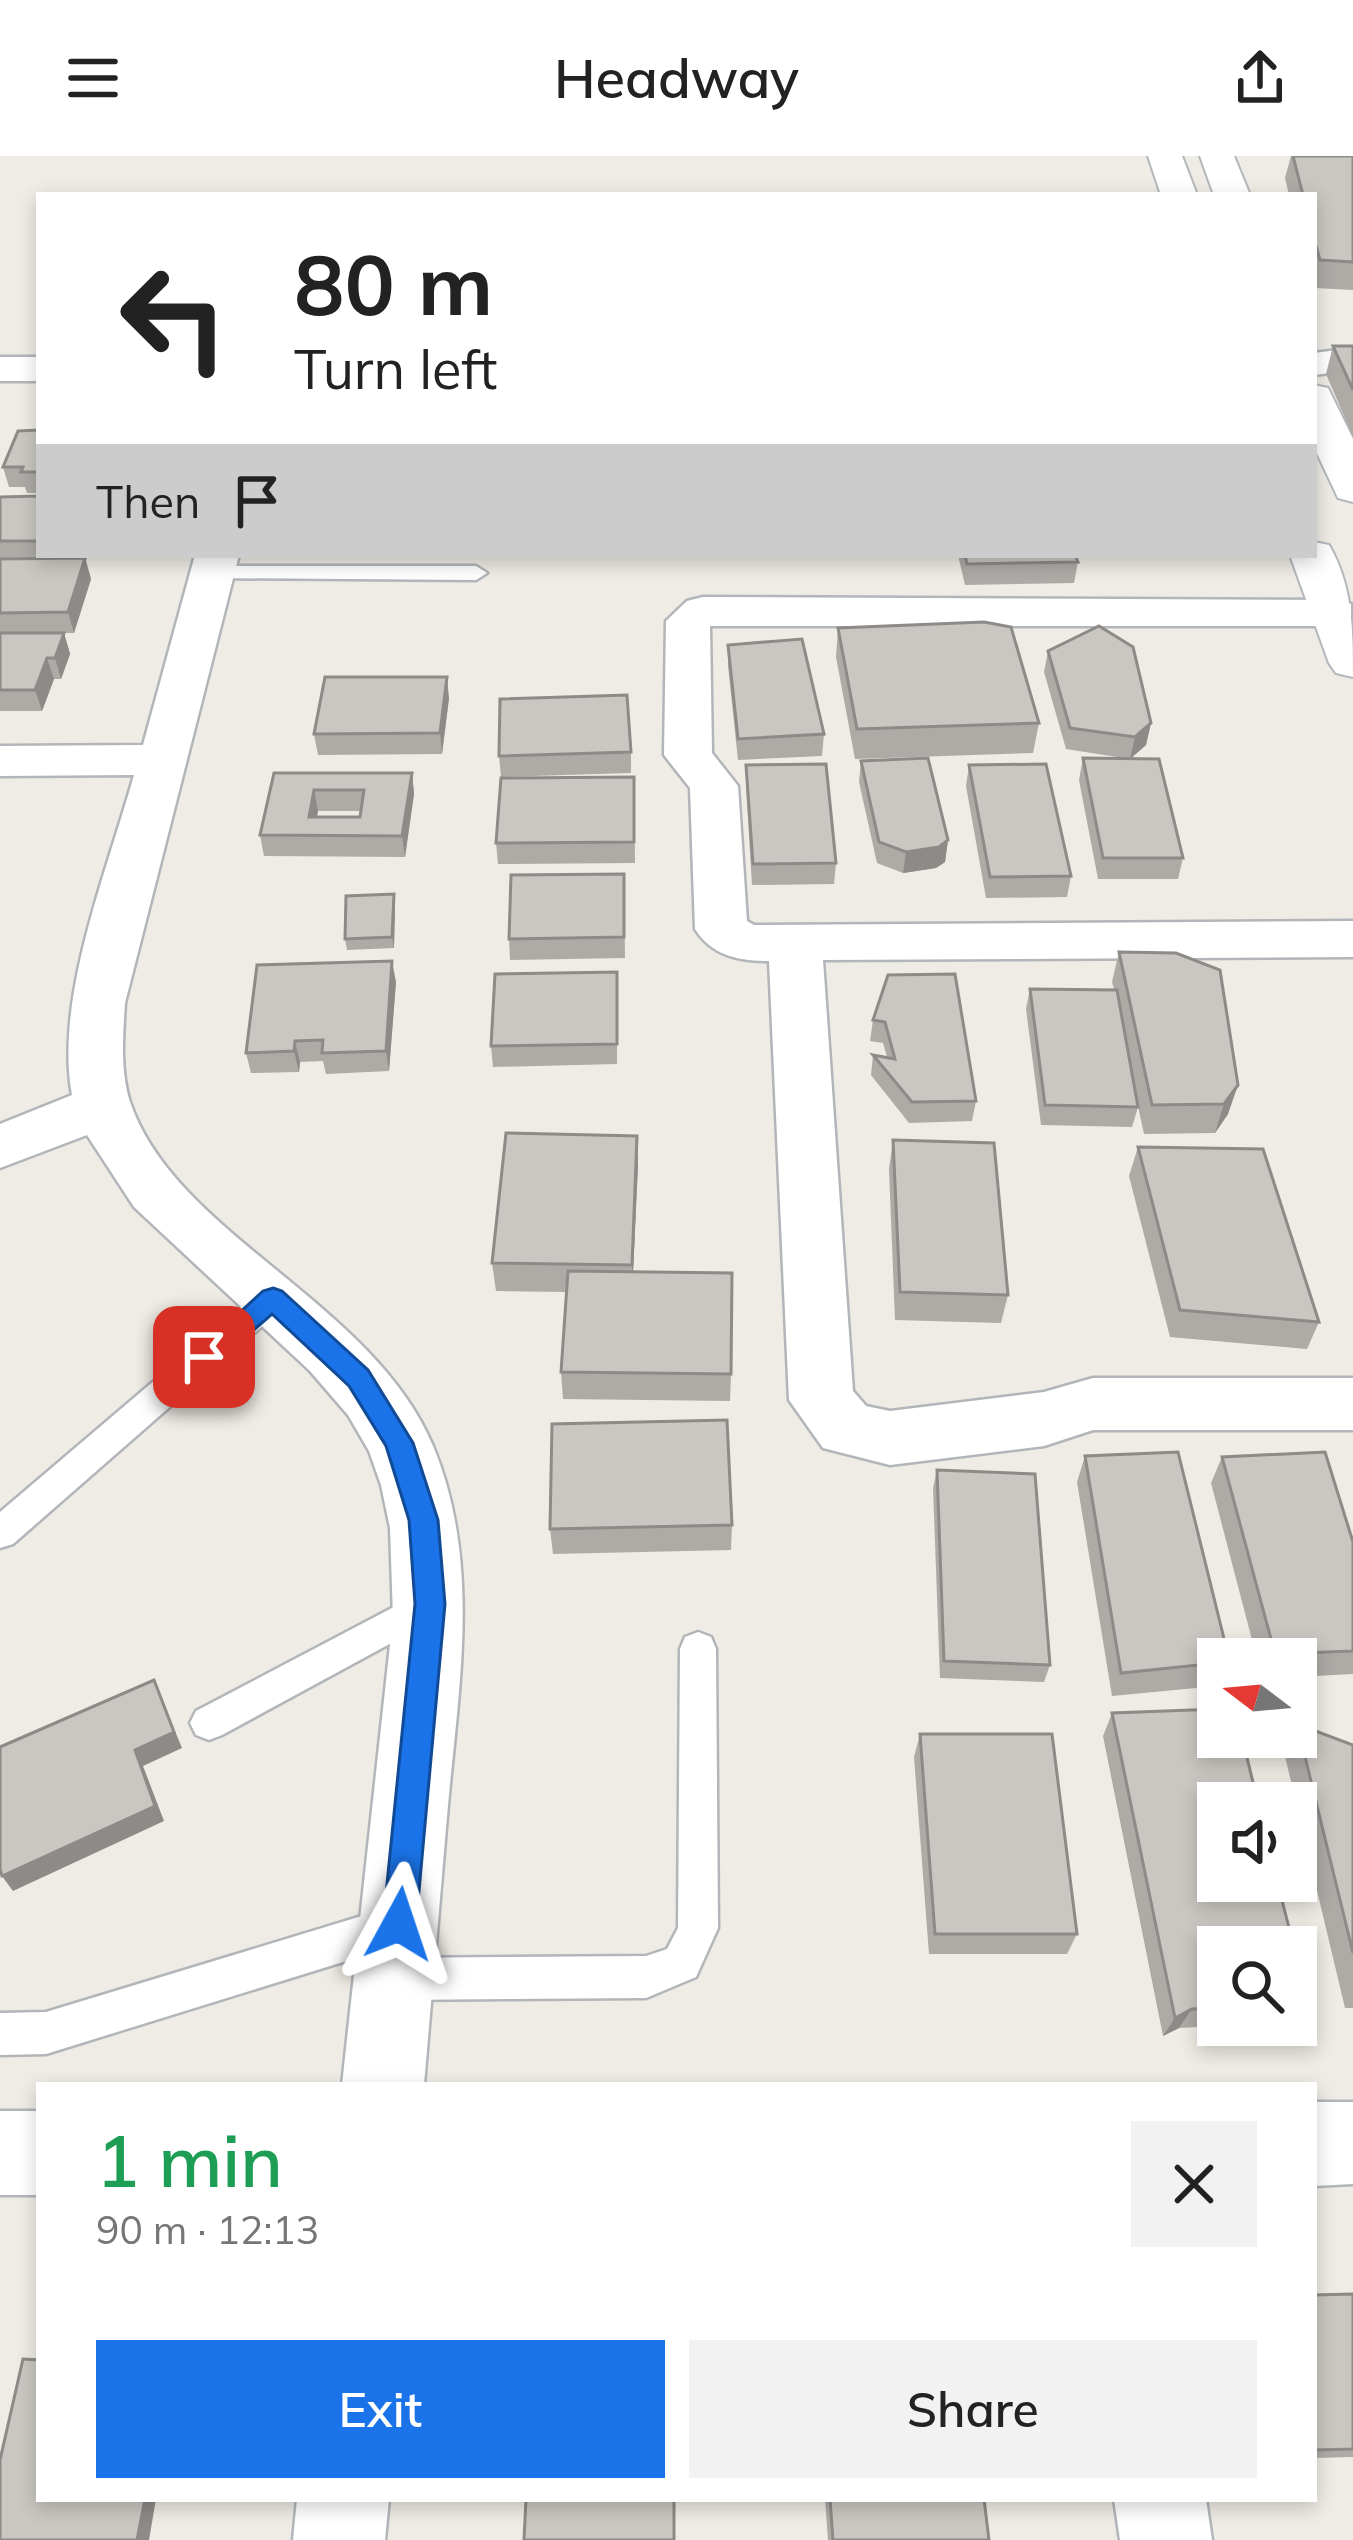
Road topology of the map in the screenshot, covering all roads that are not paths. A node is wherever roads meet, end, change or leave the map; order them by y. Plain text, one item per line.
1 (1165, 156) edge
2 (1216, 156) edge
3 (1178, 192) edge
4 (1231, 192) edge
5 (1353, 328) edge
6 (1317, 331) edge
7 (0, 338) edge
8 (36, 338) edge
9 (1353, 359) edge
10 (1317, 364) edge
11 (0, 369) edge
12 (36, 369) edge
13 (1317, 404) edge
14 (1353, 489) edge
15 (1314, 558) edge
16 (215, 564) edge
17 (476, 573) dead end
18 (1334, 613) junction
19 (1353, 663) edge
20 (163, 760) junction
21 (0, 761) edge
22 (1353, 939) edge
23 (795, 944) junction
24 (103, 1106) junction
25 (0, 1147) edge
26 (273, 1298) junction
27 (1353, 1404) edge
28 (0, 1533) edge
29 (430, 1604) junction
30 (698, 1648) dead end
31 (209, 1723) dead end
32 (397, 1952) junction
33 (0, 2034) edge
34 (383, 2082) edge
35 (1353, 2143) edge
36 (1317, 2144) edge
37 (36, 2152) edge
38 (0, 2153) edge
39 (343, 2502) edge
40 (1160, 2502) edge
41 (338, 2540) edge
42 (1166, 2540) edge

1 - 3 street
2 - 4 street
5 - 6 street
7 - 8 street
9 - 10 street
11 - 12 street
13 - 14 street
15 - 18 street
16 - 17 lane
16 - 20 street
18 - 19 street
18 - 23 street
20 - 21 street
20 - 24 street
22 - 23 street
23 - 27 street
24 - 25 street
24 - 26 street
26 - 28 lane
26 - 29 street
29 - 31 lane
29 - 32 street
30 - 32 lane
32 - 33 lane
32 - 34 street
35 - 36 street
37 - 38 street
39 - 41 street
40 - 42 street

